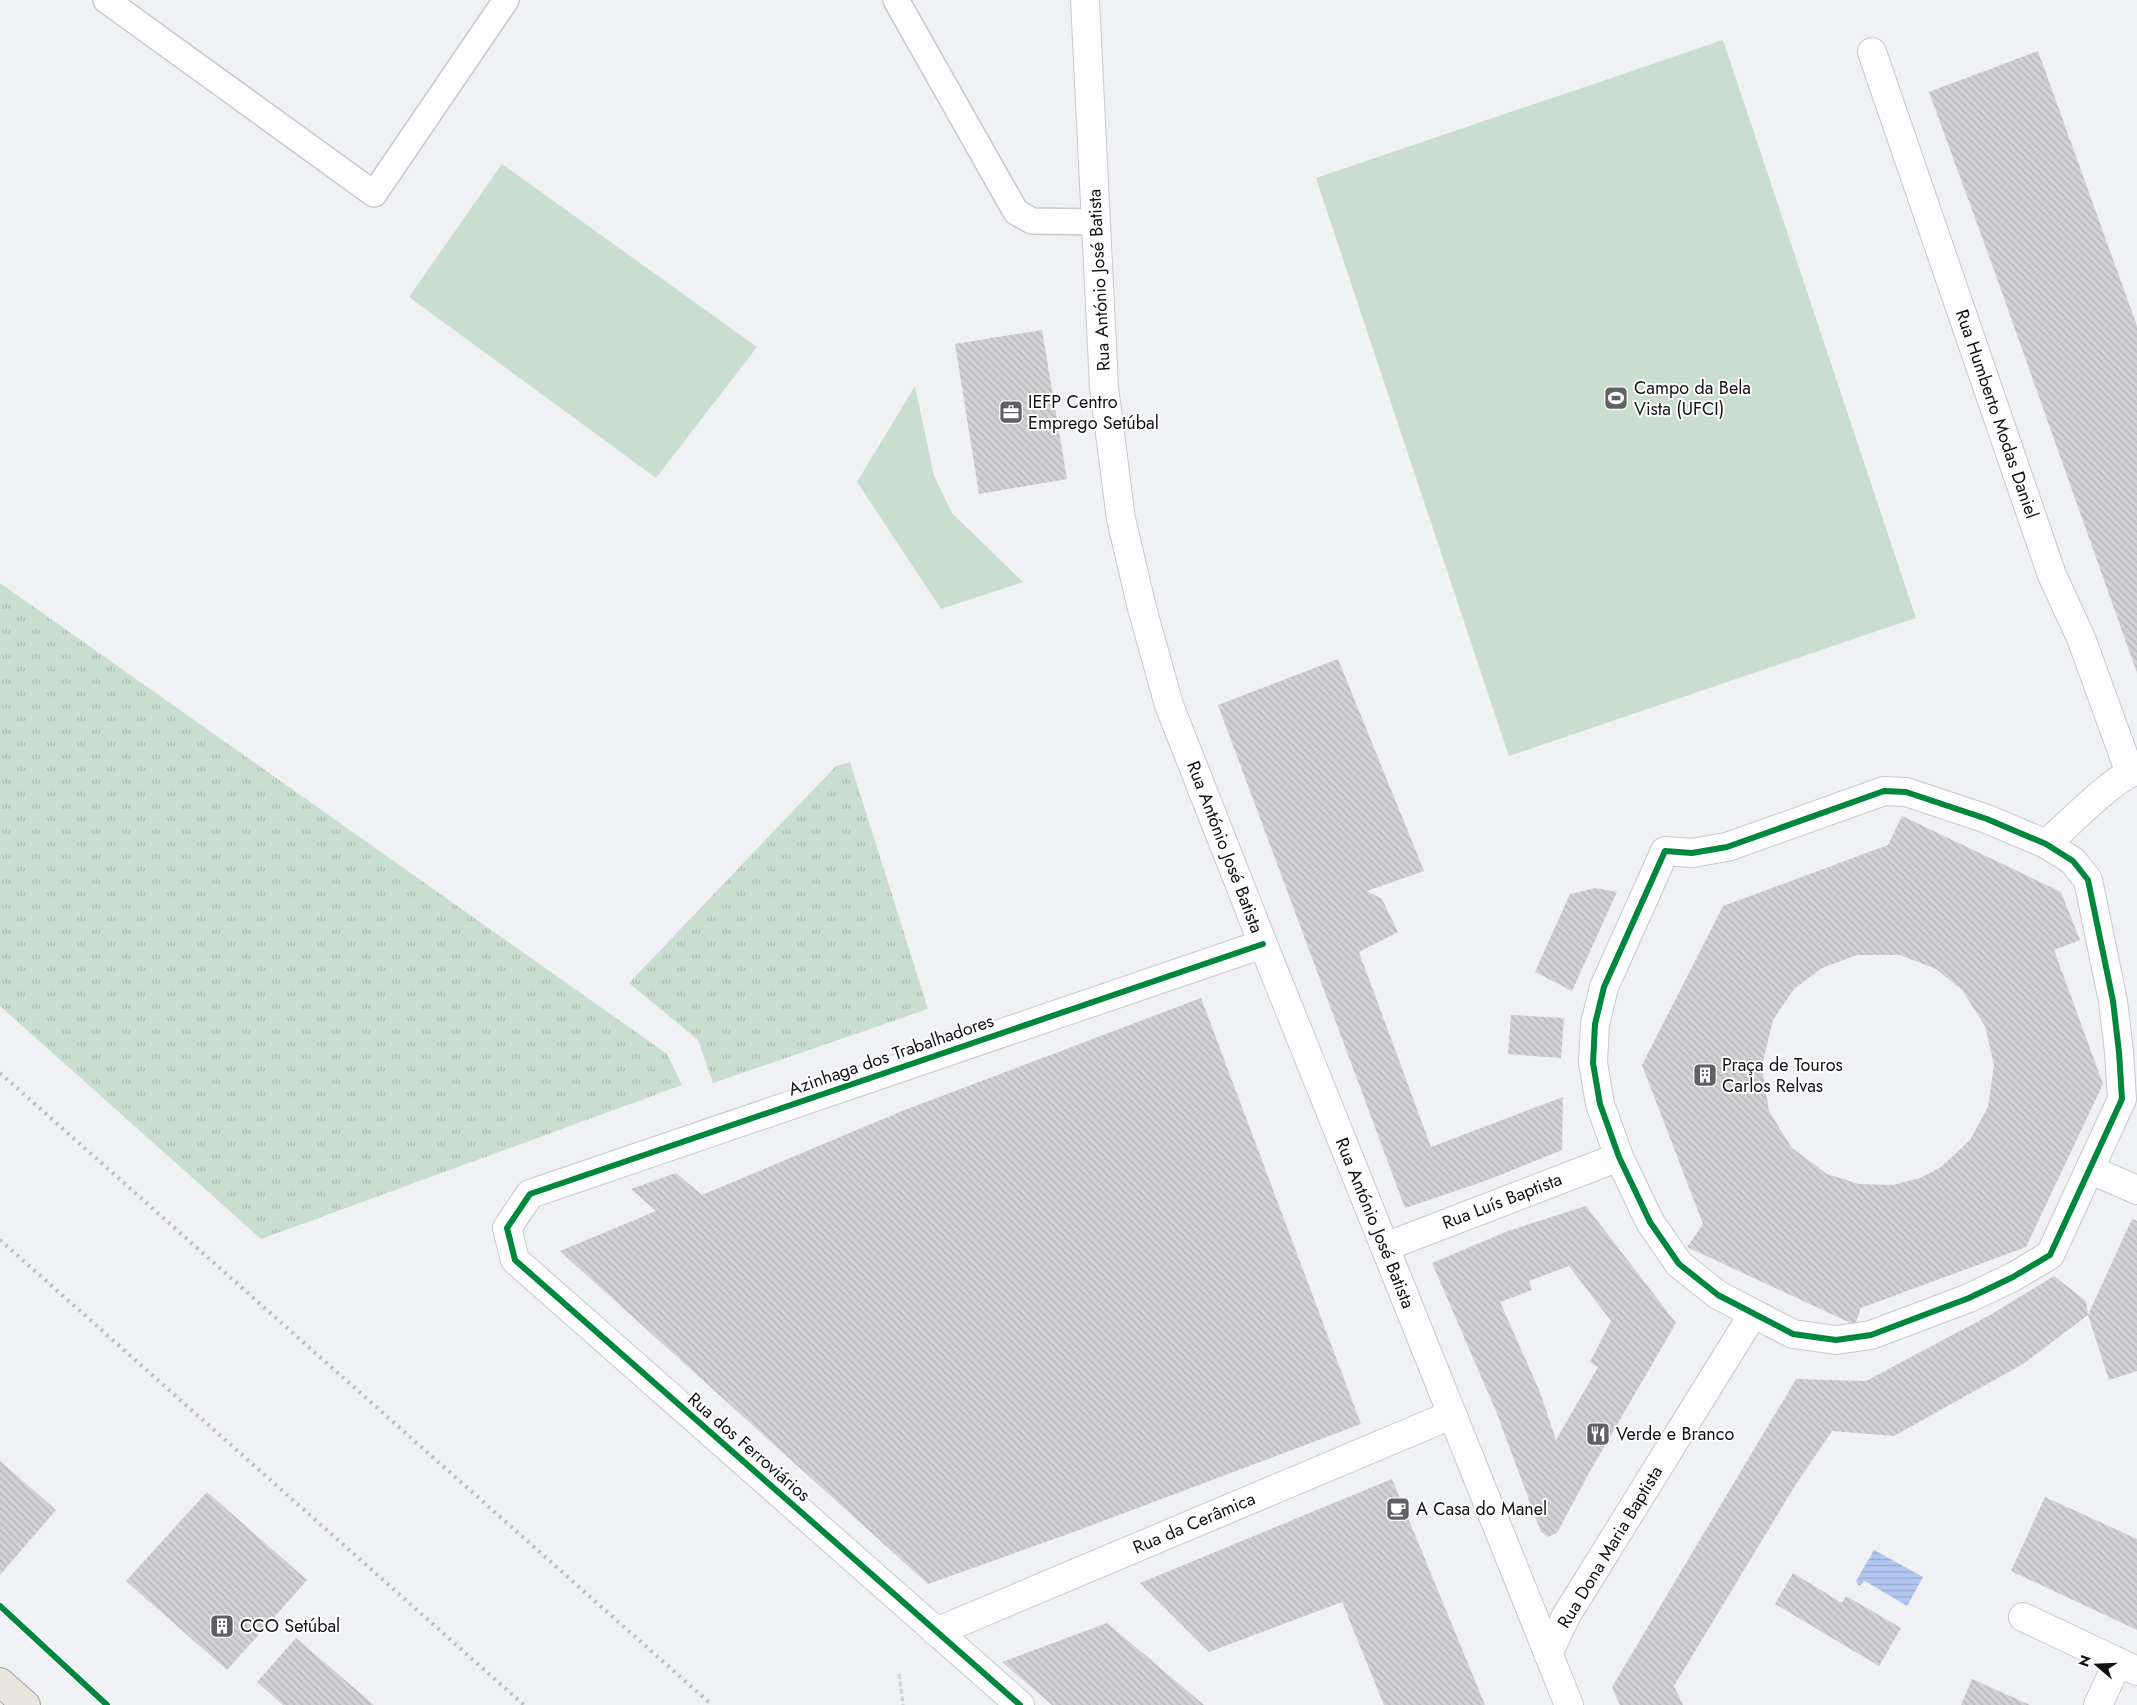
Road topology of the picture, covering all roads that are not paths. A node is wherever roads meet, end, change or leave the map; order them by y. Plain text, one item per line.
1 (106, 0) edge
2 (506, 0) edge
3 (896, 0) edge
4 (1085, 0) edge
5 (1872, 52) dead end
6 (1096, 222) junction
7 (2133, 771) edge
8 (2046, 844) junction
9 (1263, 944) junction
10 (1619, 1157) junction
11 (2091, 1170) junction
12 (2137, 1190) edge
13 (530, 1194) joint
14 (1385, 1247) junction
15 (1753, 1314) junction
16 (1451, 1414) junction
17 (2023, 1617) dead end
18 (936, 1632) junction
19 (1548, 1654) junction
20 (2128, 1666) edge
21 (0, 1682) edge
22 (26, 1705) edge
23 (1020, 1705) edge
24 (1569, 1705) edge
25 (2098, 1705) edge

1 - 2 lane
3 - 6 lane
4 - 6 street, Rua António José Batista
5 - 7 street, Rua Humberto Modas Daniel
6 - 9 street, Rua António José Batista
7 - 8 street, Rua Humberto Modas Daniel
8 - 10 street
8 - 11 street
9 - 13 street, Azinhaga dos Trabalhadores
9 - 14 street, Rua António José Batista
10 - 14 street, Rua Luís Baptista
10 - 15 street
11 - 12 street
11 - 15 street
13 - 18 street, Rua dos Ferroviários
14 - 16 street, Rua António José Batista
15 - 19 street, Rua Dona Maria Baptista
16 - 18 street, Rua da Cerâmica
16 - 19 street, Rua António José Batista
17 - 20 street
18 - 23 street, Rua dos Ferroviários
19 - 24 street, Rua António José Batista
20 - 25 street
21 - 22 main road

